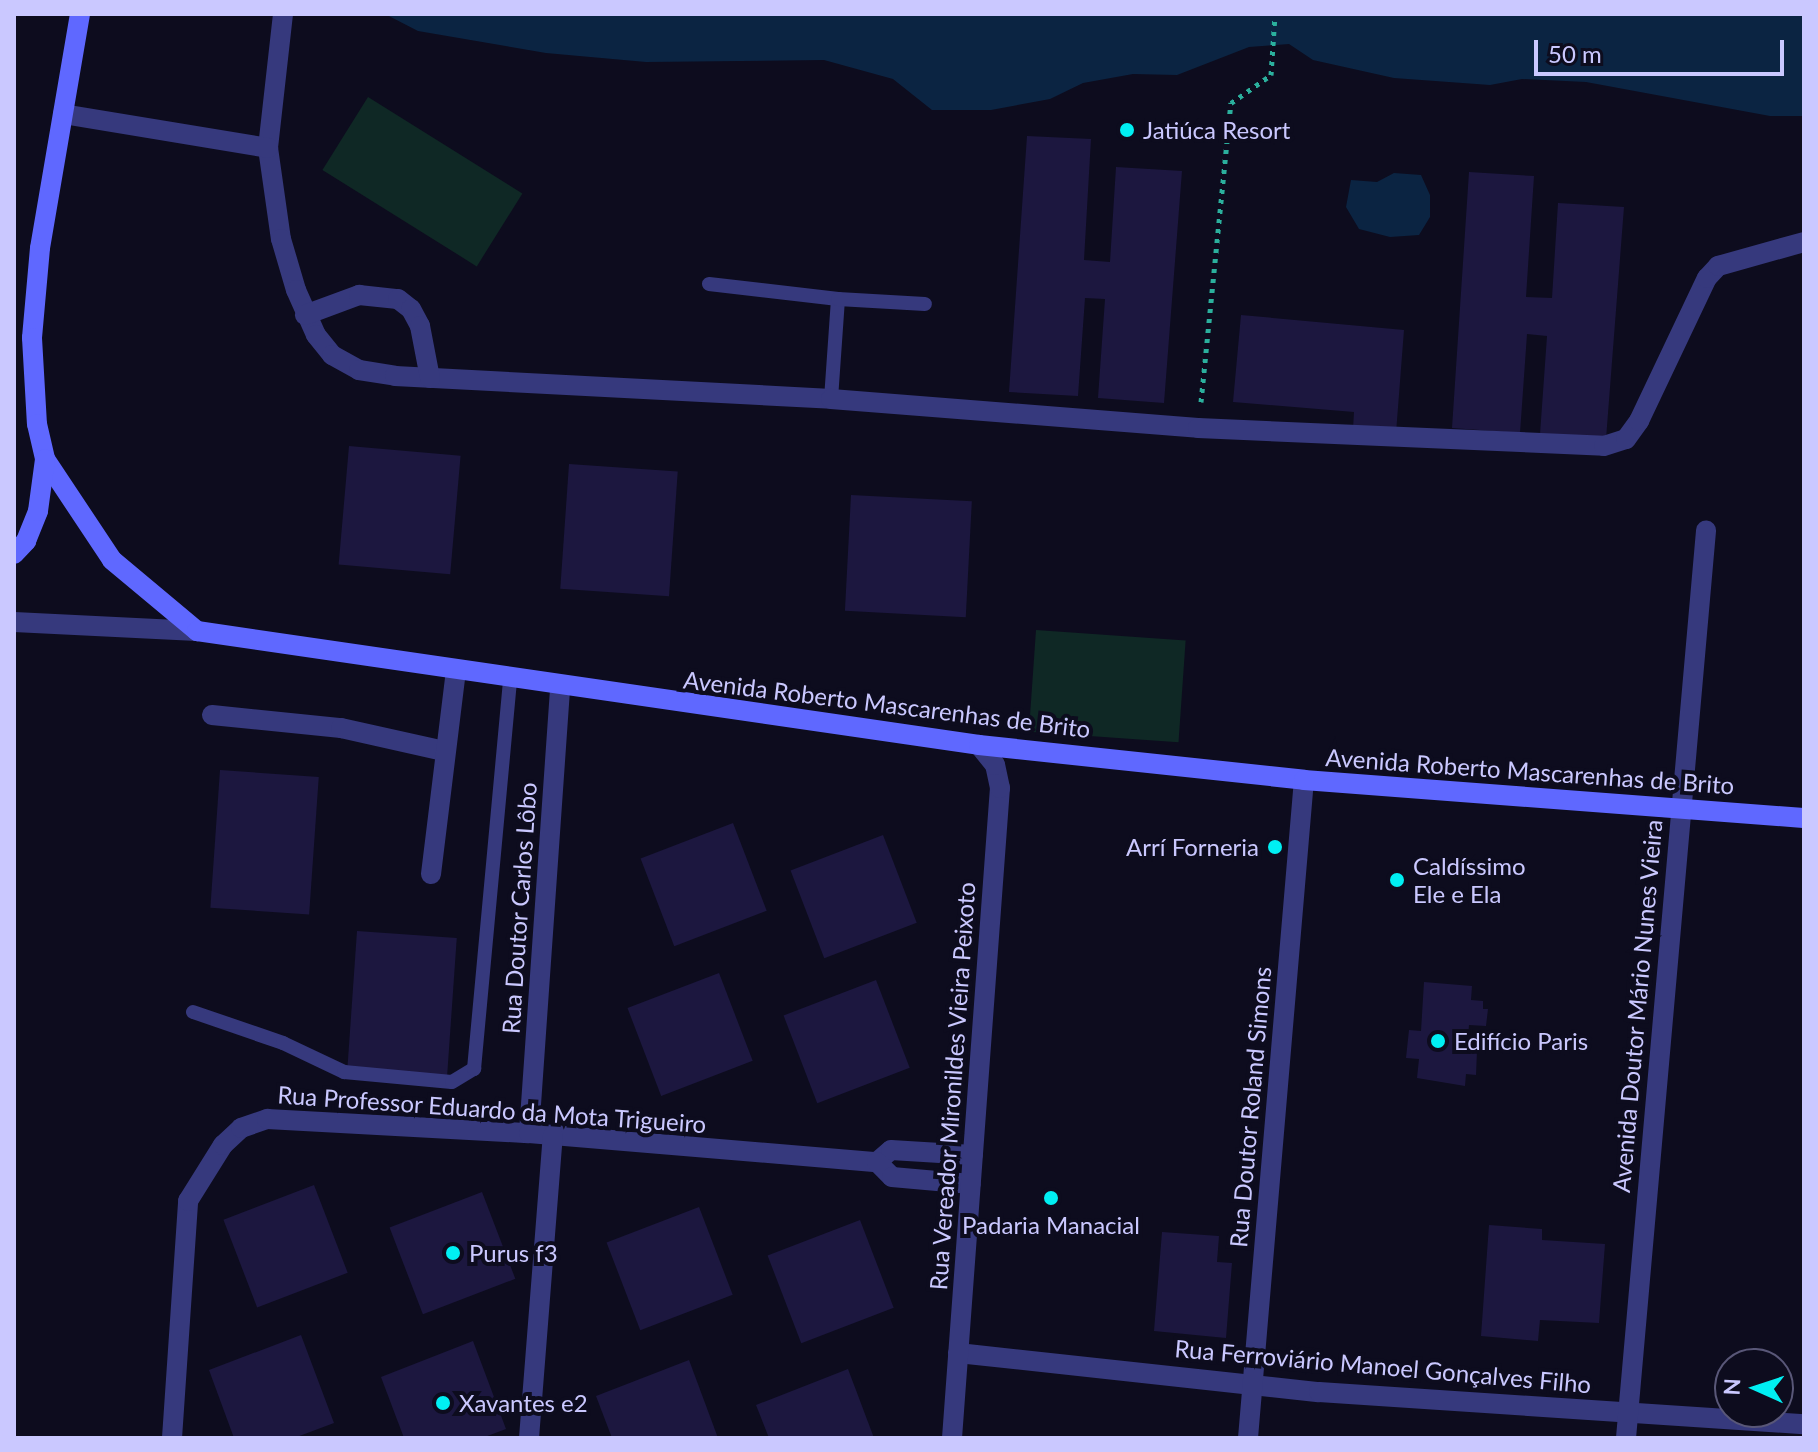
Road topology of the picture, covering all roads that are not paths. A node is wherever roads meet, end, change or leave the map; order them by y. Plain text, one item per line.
1 (80, 14) edge
2 (283, 14) edge
3 (63, 114) junction
4 (268, 148) junction
5 (1804, 242) edge
6 (709, 284) dead end
7 (838, 299) junction
8 (925, 304) dead end
9 (305, 315) junction
10 (430, 378) junction
11 (831, 399) junction
12 (45, 459) junction
13 (1706, 531) dead end
14 (14, 554) edge
15 (14, 622) edge
16 (197, 631) junction
17 (456, 670) junction
18 (510, 678) junction
19 (560, 687) junction
20 (212, 715) dead end
21 (979, 745) junction
22 (444, 751) junction
23 (1304, 780) junction
24 (1680, 810) junction
25 (1804, 818) edge
26 (431, 874) dead end
27 (193, 1012) dead end
28 (529, 1133) junction
29 (553, 1136) junction
30 (973, 1155) junction
31 (877, 1162) junction
32 (971, 1184) junction
33 (958, 1353) junction
34 (1253, 1383) junction
35 (1629, 1412) junction
36 (1804, 1424) edge
37 (172, 1438) edge
38 (529, 1438) edge
39 (952, 1438) edge
40 (1248, 1438) edge
41 (1626, 1438) edge

1 - 3 street
2 - 4 street
3 - 4 street
3 - 12 street
4 - 9 street
5 - 11 street
6 - 7 lane
7 - 8 lane
7 - 11 lane
9 - 10 street
9 - 10 street
10 - 11 street
12 - 14 street
12 - 16 street
13 - 24 street, Avenida Doutor Mário Nunes Vieira
15 - 16 street
16 - 17 street, Avenida Roberto Mascarenhas de Brito
17 - 18 street, Avenida Roberto Mascarenhas de Brito
17 - 22 street
18 - 19 street, Avenida Roberto Mascarenhas de Brito
18 - 27 lane
19 - 21 street, Avenida Roberto Mascarenhas de Brito
19 - 28 street, Rua Doutor Carlos Lôbo
20 - 22 street
21 - 23 street, Avenida Roberto Mascarenhas de Brito
21 - 30 street, Rua Vereador Mironildes Vieira Peixoto
22 - 26 street
23 - 24 street, Avenida Roberto Mascarenhas de Brito
23 - 34 street, Rua Doutor Roland Simons
24 - 25 street, Avenida Roberto Mascarenhas de Brito
24 - 35 street, Avenida Doutor Mário Nunes Vieira
28 - 29 street, Rua Professor Eduardo da Mota Trigueiro
28 - 37 street, Rua Professor Eduardo da Mota Trigueiro
29 - 31 street, Rua Professor Eduardo da Mota Trigueiro
29 - 38 street
30 - 31 street, Rua Professor Eduardo da Mota Trigueiro
30 - 32 street, Rua Vereador Mironildes Vieira Peixoto
31 - 32 street, Rua Professor Eduardo da Mota Trigueiro
32 - 33 street, Rua Vereador Mironildes Vieira Peixoto
33 - 34 street, Rua Ferroviário Manoel Gonçalves Filho
33 - 39 street, Rua Vereador Mironildes Vieira Peixoto
34 - 35 street, Rua Ferroviário Manoel Gonçalves Filho
34 - 40 street, Rua Doutor Roland Simons
35 - 36 street, Rua Ferroviário Manoel Gonçalves Filho
35 - 41 street, Avenida Doutor Mário Nunes Vieira

